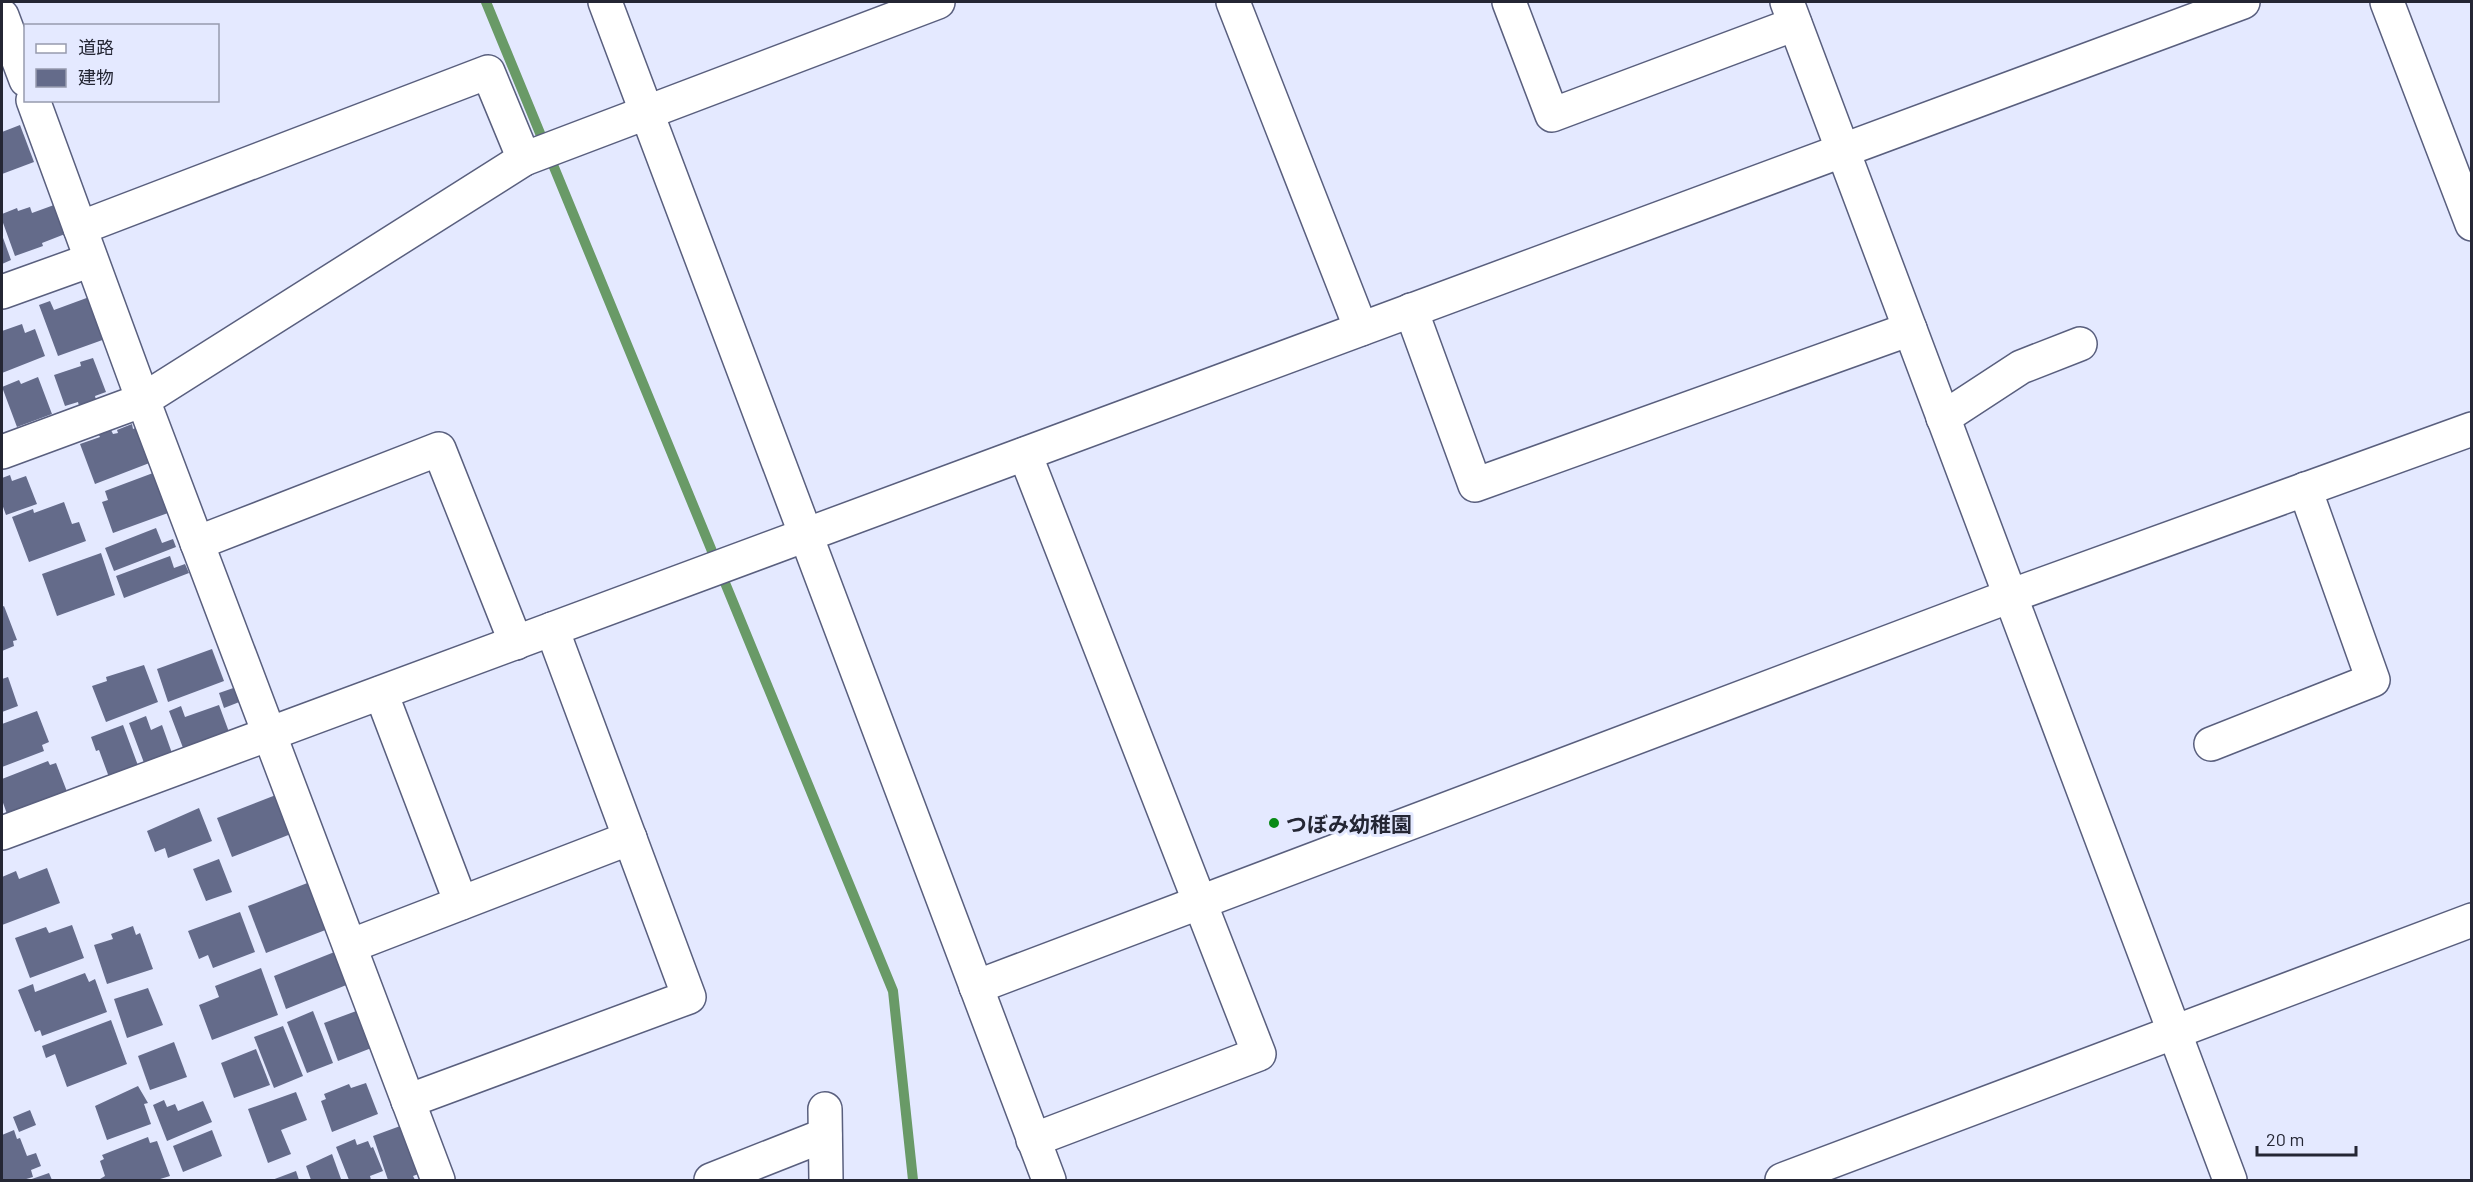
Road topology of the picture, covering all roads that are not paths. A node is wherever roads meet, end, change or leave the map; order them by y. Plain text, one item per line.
1 (605, 2) edge
2 (938, 2) edge
3 (1233, 2) edge
4 (1509, 2) edge
5 (2243, 2) edge
6 (2387, 2) edge
7 (1791, 13) edge
8 (2, 16) edge
9 (16, 74) edge
10 (34, 102) edge
11 (647, 112) junction
12 (1843, 150) junction
13 (524, 159) junction
14 (2472, 224) edge
15 (80, 228) junction
16 (92, 260) junction
17 (2, 292) edge
18 (1411, 310) junction
19 (1361, 329) junction
20 (1910, 329) junction
21 (2080, 344) dead end
22 (143, 400) junction
23 (1943, 418) junction
24 (2472, 429) edge
25 (2, 452) edge
26 (1026, 454) junction
27 (2305, 489) junction
28 (806, 535) junction
29 (197, 543) junction
30 (2010, 596) junction
31 (552, 629) junction
32 (516, 643) junction
33 (381, 693) junction
34 (270, 734) junction
35 (2211, 744) dead end
36 (2, 833) edge
37 (630, 838) junction
38 (1200, 902) junction
39 (461, 903) junction
40 (2472, 920) edge
41 (350, 946) junction
42 (976, 987) junction
43 (2174, 1033) junction
44 (408, 1101) junction
45 (1033, 1140) junction
46 (438, 1180) edge
47 (711, 1180) edge
48 (826, 1180) edge
49 (1049, 1180) edge
50 (1782, 1180) edge
51 (2230, 1180) edge

1 - 11 street
2 - 11 street
3 - 19 street
4 - 7 street
5 - 12 street
6 - 14 street
7 - 12 street
8 - 9 street
10 - 15 street
11 - 13 street
11 - 28 street
12 - 18 street
12 - 20 street
13 - 15 street
13 - 22 street
15 - 16 street
16 - 17 street
16 - 22 street
18 - 19 street
18 - 20 street
19 - 26 street
20 - 23 street
21 - 23 street
22 - 25 street
22 - 29 street
23 - 30 street
24 - 27 street
26 - 28 street
26 - 38 street
27 - 30 street
27 - 35 street
28 - 31 street
28 - 42 street
29 - 32 street
29 - 34 street
30 - 38 street
30 - 43 street
31 - 32 street
31 - 37 street
32 - 33 street
33 - 34 street
33 - 39 street
34 - 36 street
34 - 41 street
37 - 39 street
37 - 44 street
38 - 42 street
38 - 45 street
39 - 41 street
40 - 43 street
41 - 44 street
42 - 45 street
43 - 50 street
43 - 51 street
44 - 46 street
45 - 49 street
47 - 48 street

